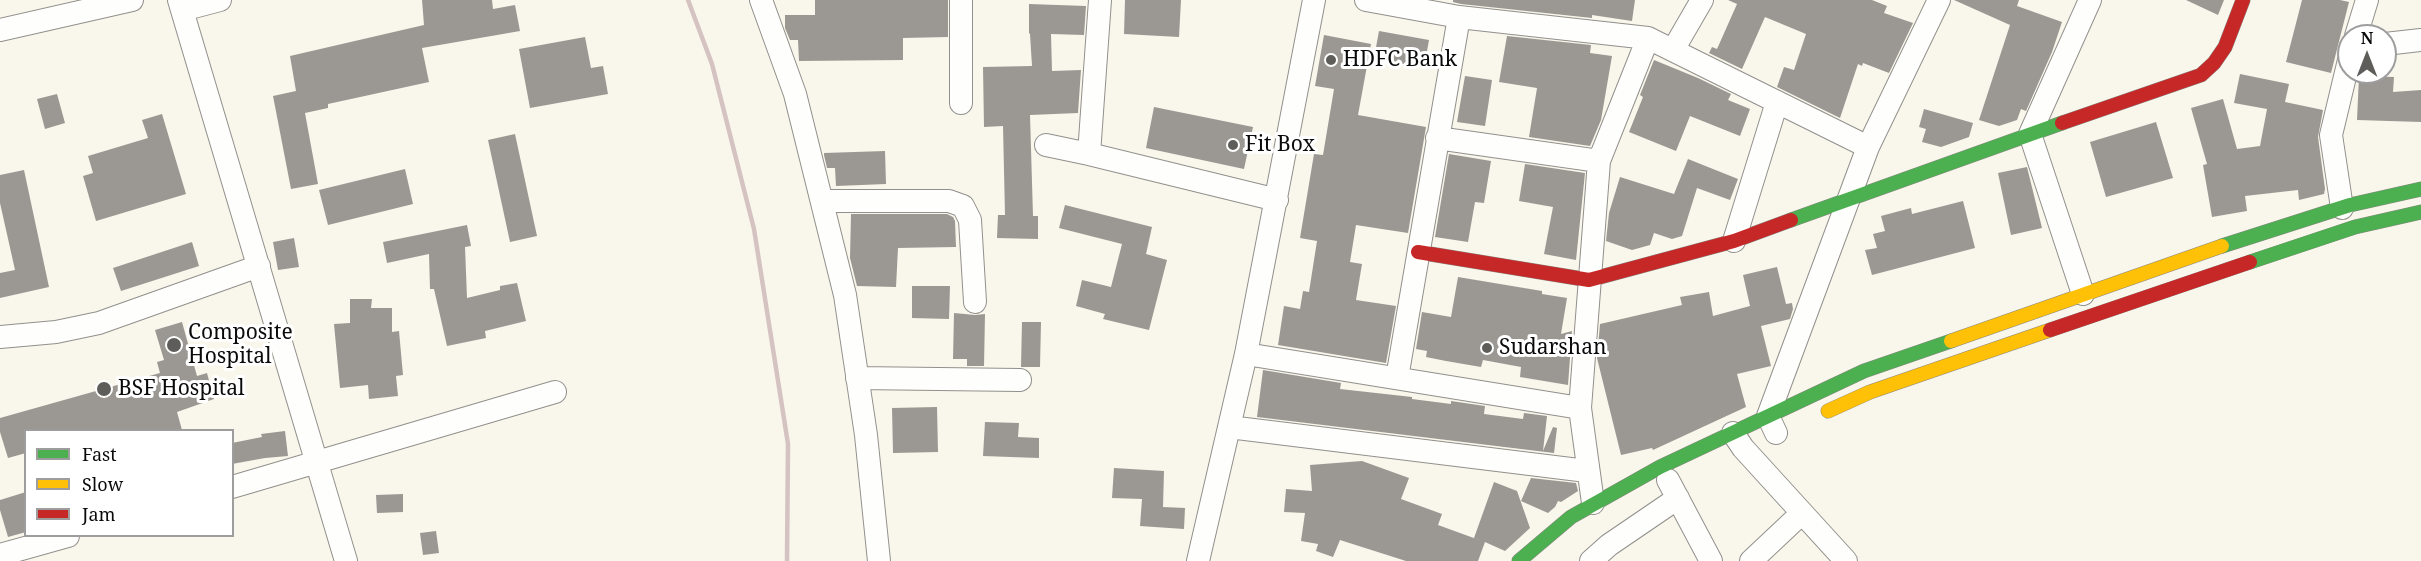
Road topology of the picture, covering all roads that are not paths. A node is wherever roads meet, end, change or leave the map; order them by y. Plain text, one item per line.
1 (132, 0) edge
2 (220, 0) edge
3 (761, 0) edge
4 (961, 0) edge
5 (1100, 0) edge
6 (1314, 0) edge
7 (1366, 0) edge
8 (1702, 0) edge
9 (2090, 0) edge
10 (2242, 0) edge
11 (2367, 0) edge
12 (1936, 1) edge
13 (181, 5) edge
14 (1459, 17) junction
15 (2360, 24) edge
16 (0, 30) edge
17 (1648, 38) junction
18 (2421, 39) edge
19 (2397, 42) edge
20 (1673, 50) junction
21 (2343, 84) edge
22 (1777, 102) junction
23 (961, 103) dead end
24 (2030, 134) junction
25 (1437, 138) junction
26 (1046, 145) dead end
27 (1868, 147) junction
28 (1089, 154) junction
29 (1599, 161) junction
30 (2421, 189) edge
31 (1850, 198) junction
32 (1277, 200) junction
33 (822, 201) junction
34 (2342, 208) junction
35 (2421, 212) edge
36 (1734, 241) junction
37 (1418, 252) junction
38 (259, 266) junction
39 (1588, 280) junction
40 (2084, 294) junction
41 (975, 302) dead end
42 (0, 338) edge
43 (1246, 354) junction
44 (857, 378) junction
45 (1396, 378) junction
46 (1020, 380) dead end
47 (555, 392) dead end
48 (1580, 408) junction
49 (1818, 415) dead end
50 (1777, 426) junction
51 (1229, 427) junction
52 (1736, 444) junction
53 (317, 462) junction
54 (1587, 471) junction
55 (234, 486) edge
56 (1593, 503) junction
57 (1802, 513) junction
58 (64, 537) edge
59 (1563, 542) dead end
60 (0, 555) edge
61 (346, 561) edge
62 (879, 561) edge
63 (1198, 561) edge
64 (1519, 561) edge
65 (1539, 561) edge
66 (1591, 561) edge
67 (1711, 561) edge
68 (1751, 561) edge
69 (1846, 561) edge

1 - 16 street
2 - 13 street
3 - 33 street
4 - 23 street
5 - 28 street
6 - 32 street
7 - 14 street
8 - 20 street
9 - 24 street
10 - 24 main road
11 - 15 street
12 - 27 street
13 - 38 street
14 - 17 street
14 - 25 street
17 - 20 street
17 - 29 street
18 - 19 street
20 - 22 street
21 - 34 street
22 - 27 street
22 - 36 street
24 - 31 main road
24 - 40 street
25 - 29 street
25 - 37 street
26 - 28 street
27 - 31 street
28 - 32 street
29 - 39 street
30 - 34 main road
31 - 36 main road
31 - 50 street
32 - 43 street
33 - 41 street
33 - 44 street
34 - 40 main road
35 - 49 main road
36 - 39 main road
37 - 39 main road
37 - 45 street
38 - 42 street
38 - 53 street
39 - 48 street
40 - 50 main road
43 - 45 street
43 - 51 street
44 - 46 street
44 - 62 street
45 - 48 street
47 - 53 street
48 - 54 street
50 - 52 main road
51 - 54 street
51 - 63 street
52 - 56 main road
52 - 57 street
53 - 55 street
53 - 61 street
54 - 56 street
56 - 64 main road
57 - 68 street
57 - 69 street
58 - 60 street
59 - 65 main road
66 - 67 street

